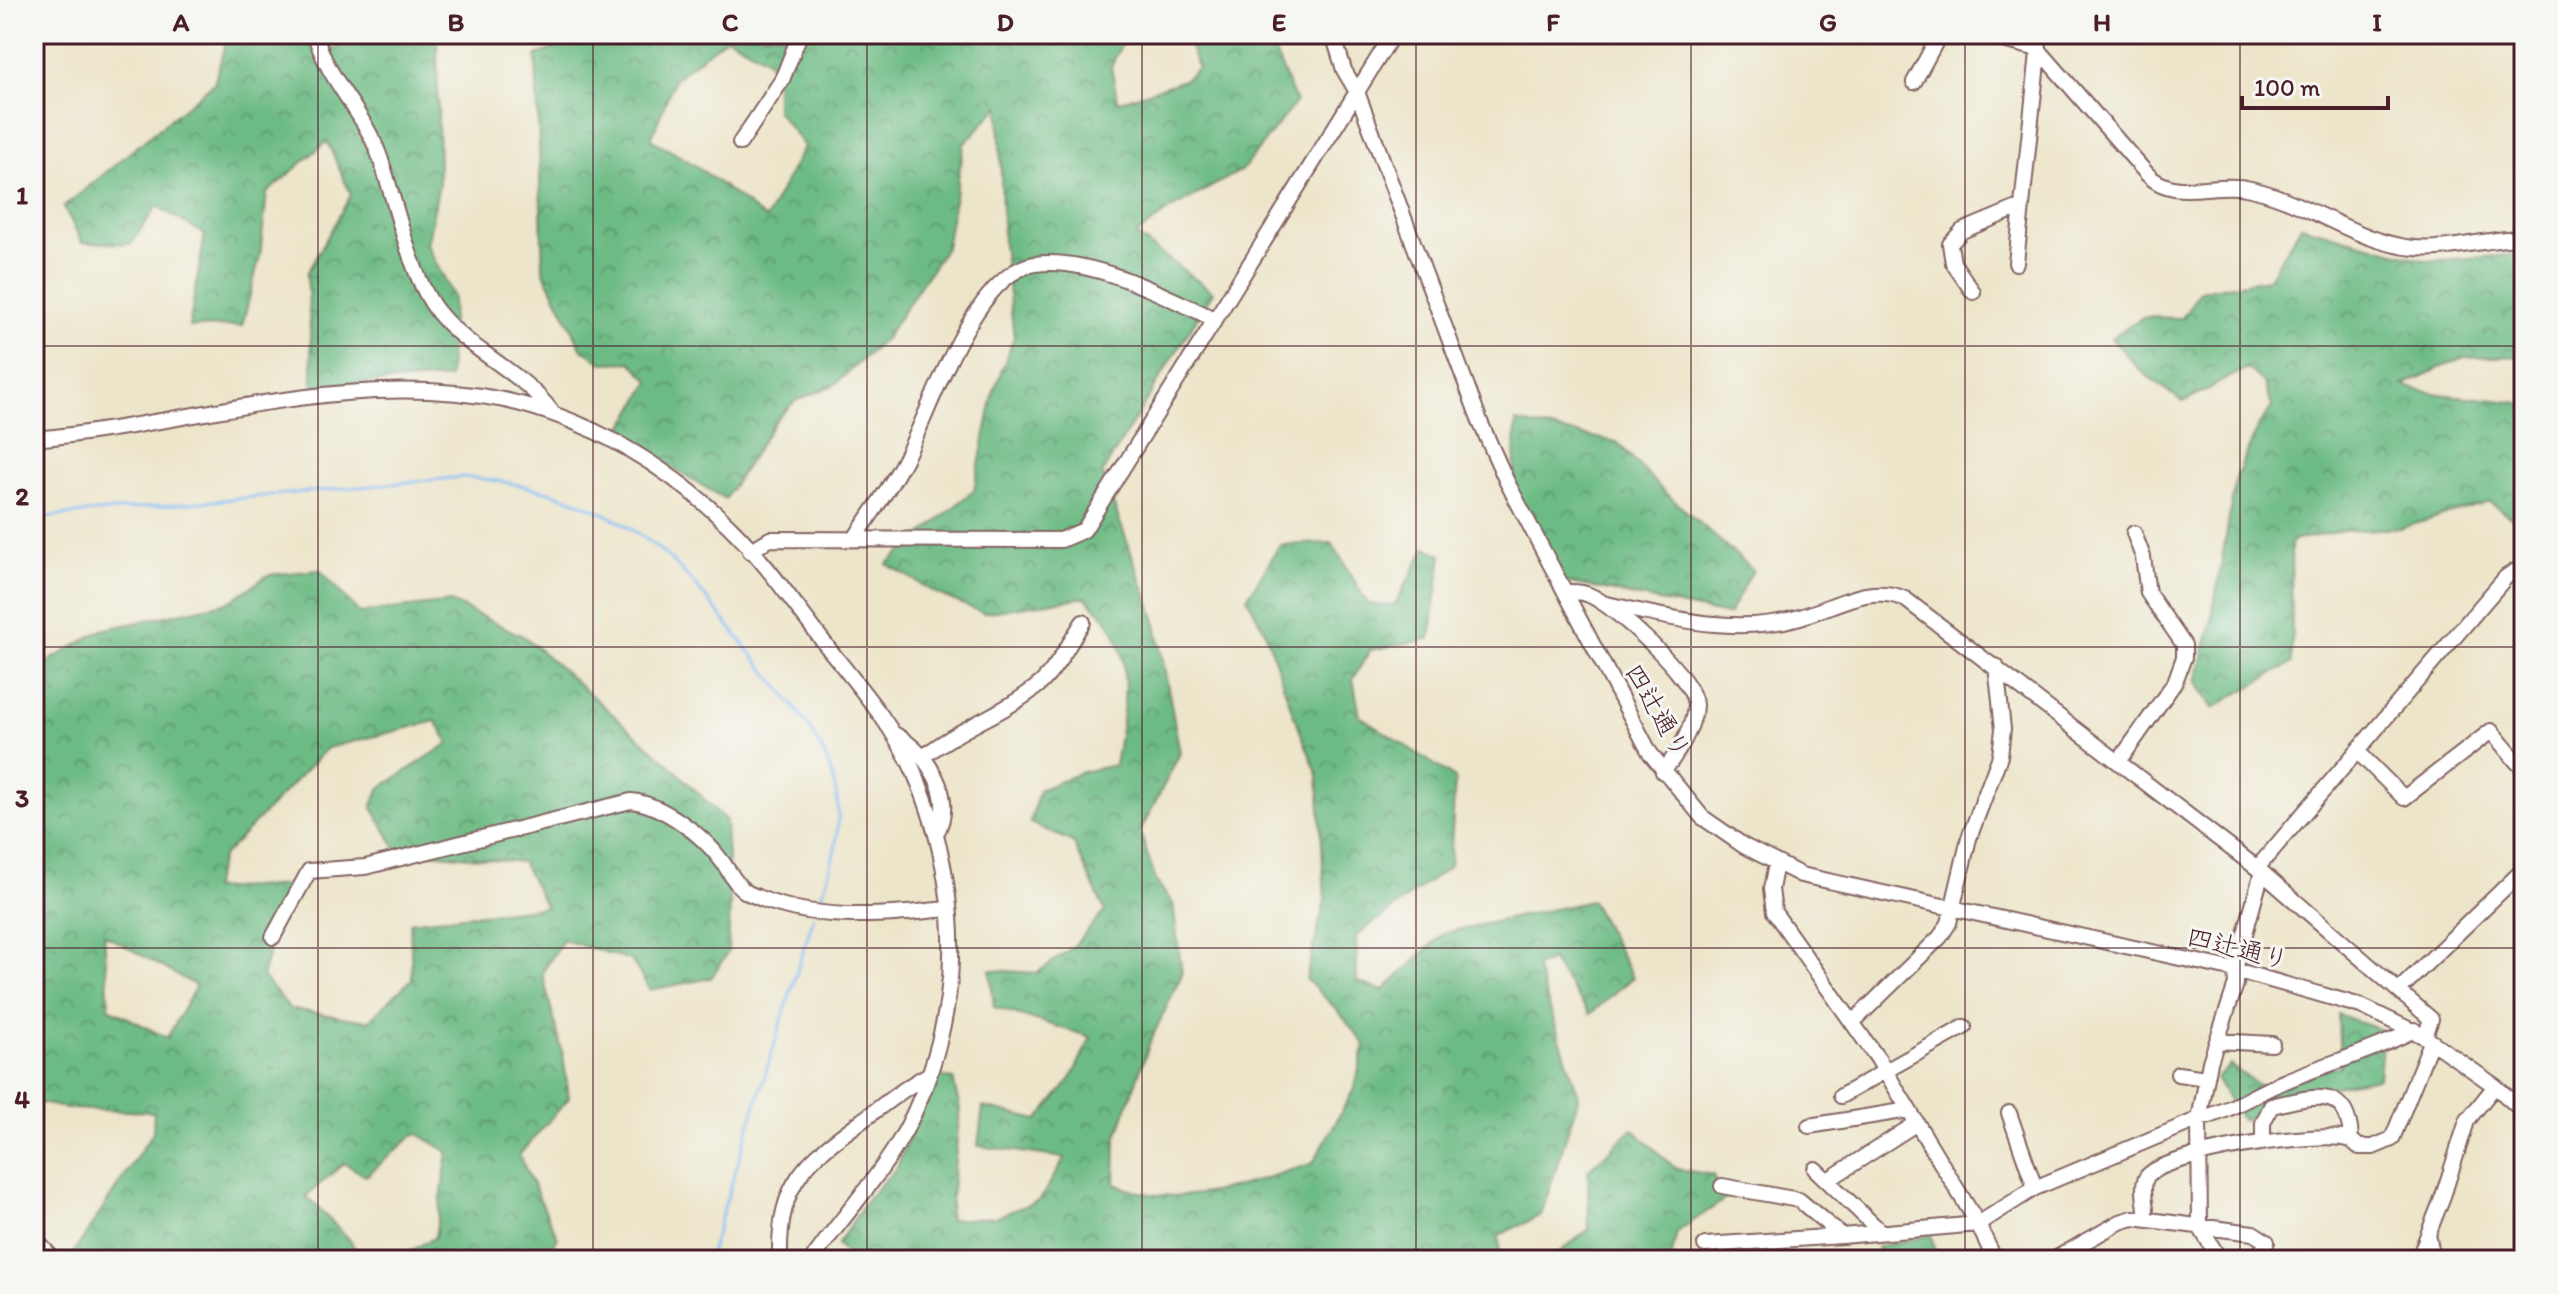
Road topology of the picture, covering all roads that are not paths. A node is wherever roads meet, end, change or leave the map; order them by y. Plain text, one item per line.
1 (315, 34) edge
2 (800, 34) edge
3 (1333, 34) edge
4 (1393, 34) edge
5 (1940, 34) edge
6 (1980, 34) edge
7 (2039, 42) edge
8 (1914, 82) dead end
9 (1357, 92) junction
10 (740, 143) dead end
11 (2022, 206) junction
12 (2524, 238) edge
13 (2016, 263) dead end
14 (1973, 292) dead end
15 (1214, 319) junction
16 (552, 412) junction
17 (34, 439) edge
18 (2134, 533) dead end
19 (855, 538) junction
20 (750, 551) junction
21 (2524, 566) edge
22 (1565, 592) junction
23 (1607, 604) junction
24 (1083, 622) dead end
25 (1996, 666) junction
26 (893, 732) junction
27 (2358, 752) junction
28 (923, 757) junction
29 (2120, 760) junction
30 (2524, 760) edge
31 (1663, 772) junction
32 (936, 834) junction
33 (1776, 864) junction
34 (2524, 869) edge
35 (2260, 870) junction
36 (948, 909) junction
37 (1950, 909) junction
38 (273, 937) dead end
39 (2235, 970) junction
40 (2399, 990) junction
41 (1853, 1022) junction
42 (1964, 1027) dead end
43 (2423, 1036) junction
44 (2217, 1041) junction
45 (2272, 1044) dead end
46 (1885, 1071) junction
47 (2178, 1074) dead end
48 (928, 1075) junction
49 (2206, 1078) junction
50 (2495, 1086) junction
51 (1841, 1096) dead end
52 (1909, 1110) junction
53 (2524, 1112) edge
54 (2009, 1113) dead end
55 (2199, 1119) junction
56 (1917, 1123) junction
57 (1809, 1126) dead end
58 (2351, 1140) junction
59 (2263, 1141) junction
60 (2198, 1156) junction
61 (1815, 1169) dead end
62 (1828, 1180) junction
63 (1722, 1186) dead end
64 (2035, 1188) junction
65 (2146, 1209) dead end
66 (1978, 1224) junction
67 (2200, 1227) junction
68 (1881, 1232) junction
69 (2428, 1234) junction
70 (1842, 1236) junction
71 (34, 1238) edge
72 (1705, 1245) dead end
73 (54, 1260) edge
74 (780, 1260) edge
75 (812, 1260) edge
76 (1995, 1260) edge
77 (2053, 1260) edge
78 (2220, 1260) edge
79 (2256, 1260) edge
80 (2418, 1260) edge
81 (2433, 1260) edge

1 - 16 street
2 - 10 street
3 - 9 street, 四辻通り
4 - 9 street
5 - 8 street
6 - 7 street
7 - 11 street
7 - 12 street
9 - 15 street
9 - 22 street, 四辻通り
11 - 13 street
11 - 14 street
15 - 19 street
15 - 19 street
16 - 17 street
16 - 20 street
18 - 29 street
19 - 20 street
20 - 26 street
21 - 27 street
22 - 23 street
22 - 31 street, 四辻通り
23 - 25 street
23 - 31 street
24 - 28 street
25 - 29 street
25 - 37 street
26 - 28 street
26 - 32 street
27 - 30 street
27 - 35 street
28 - 32 street
29 - 35 street
31 - 33 street, 四辻通り
32 - 36 street
33 - 37 street, 四辻通り
33 - 41 street
34 - 40 street
35 - 39 street
35 - 40 street
36 - 38 street
36 - 48 street
37 - 39 street, 四辻通り
37 - 41 street
39 - 43 street, 四辻通り
39 - 44 street
40 - 43 street
41 - 46 street
42 - 46 street
43 - 50 street, 四辻通り
43 - 55 street
43 - 58 street
44 - 45 street
44 - 49 street
46 - 51 street
46 - 52 street
47 - 49 street
48 - 74 street
48 - 75 street
49 - 55 street
50 - 53 street, 四辻通り
50 - 69 street
52 - 56 street
52 - 57 street
54 - 64 street
55 - 60 street
55 - 64 street
56 - 62 street
56 - 66 street
58 - 59 street
58 - 59 street
59 - 60 street
60 - 65 street
60 - 67 street
61 - 62 street
62 - 68 street
63 - 70 street
64 - 66 street
66 - 68 street
66 - 76 street
67 - 77 street
67 - 78 street
67 - 79 street
68 - 70 street
69 - 80 street
69 - 81 street
70 - 72 street
71 - 73 street

